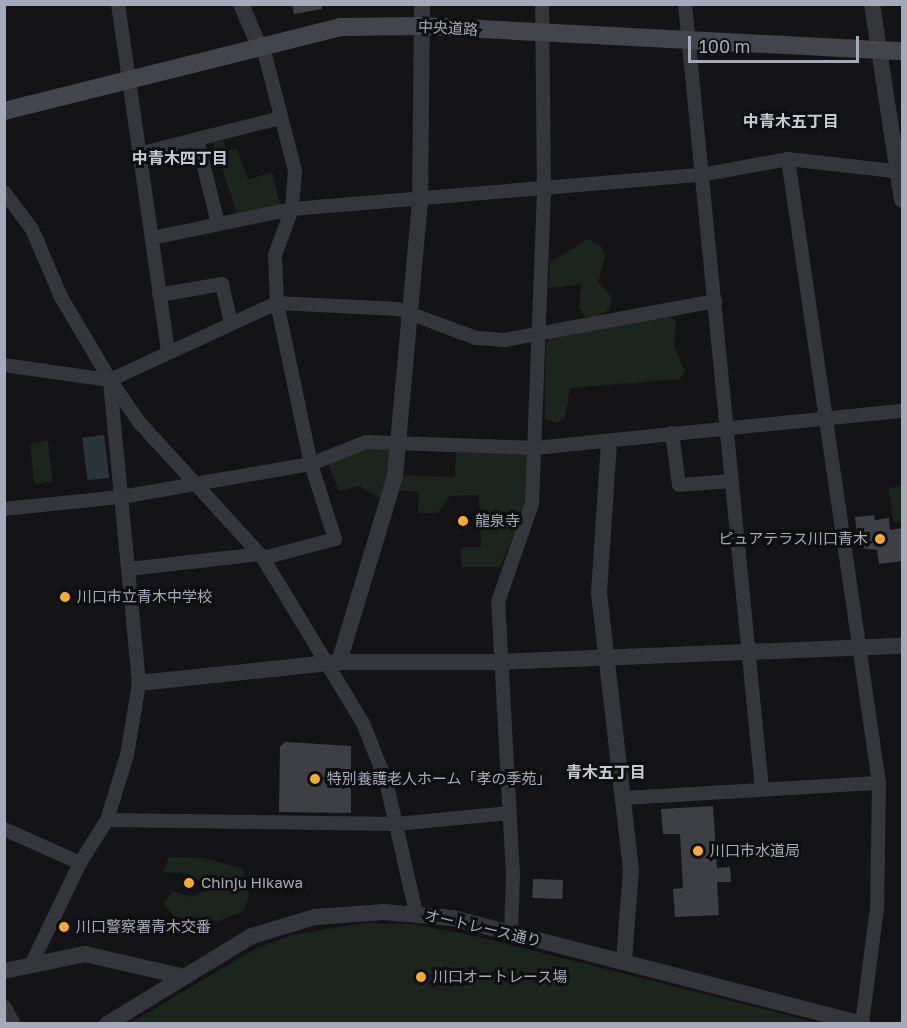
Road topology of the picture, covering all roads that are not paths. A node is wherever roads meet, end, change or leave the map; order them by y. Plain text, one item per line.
1 (118, 4) edge
2 (241, 4) edge
3 (422, 4) edge
4 (542, 4) edge
5 (685, 4) edge
6 (872, 4) edge
7 (422, 26) junction
8 (543, 33) junction
9 (689, 41) junction
10 (260, 43) junction
11 (879, 50) junction
12 (903, 51) edge
13 (126, 76) junction
14 (4, 111) edge
15 (280, 118) junction
16 (197, 139) junction
17 (138, 154) junction
18 (788, 159) junction
19 (900, 172) edge
20 (701, 175) junction
21 (544, 190) junction
22 (4, 192) edge
23 (903, 200) edge
24 (420, 201) junction
25 (292, 209) junction
26 (218, 224) junction
27 (152, 238) junction
28 (159, 295) junction
29 (715, 301) junction
30 (277, 303) junction
31 (412, 314) junction
32 (231, 323) junction
33 (539, 334) junction
34 (168, 351) junction
35 (4, 365) edge
36 (110, 380) junction
37 (903, 411) edge
38 (826, 418) junction
39 (726, 427) junction
40 (672, 433) junction
41 (399, 441) junction
42 (609, 442) junction
43 (535, 448) junction
44 (311, 464) junction
45 (731, 481) junction
46 (195, 485) junction
47 (121, 497) junction
48 (4, 509) edge
49 (262, 556) junction
50 (129, 569) junction
51 (903, 646) edge
52 (860, 647) junction
53 (749, 651) junction
54 (606, 658) junction
55 (333, 662) junction
56 (498, 662) junction
57 (140, 683) junction
58 (879, 783) junction
59 (762, 789) junction
60 (624, 798) junction
61 (509, 813) junction
62 (107, 820) junction
63 (397, 824) junction
64 (4, 829) edge
65 (80, 863) junction
66 (416, 913) junction
67 (511, 933) junction
68 (33, 961) junction
69 (624, 962) junction
70 (4, 971) edge
71 (180, 976) junction
72 (4, 1008) edge
73 (13, 1023) edge
74 (107, 1023) edge
75 (862, 1023) edge

1 - 13 street
2 - 10 street
3 - 7 street
4 - 8 street
5 - 9 street
6 - 11 street
7 - 8 main road, 中央道路
7 - 10 main road, 中央道路
7 - 24 street
8 - 9 main road, 中央道路
8 - 21 street
9 - 11 main road, 中央道路
9 - 20 street
10 - 13 main road, 中央道路
10 - 15 street
11 - 12 main road, 中央道路
11 - 19 street
13 - 14 main road, 中央道路
13 - 17 street
15 - 16 street
15 - 25 street
16 - 17 street
16 - 26 street
17 - 27 street
18 - 19 street
18 - 20 street
18 - 38 street
19 - 23 street
20 - 21 street
20 - 29 street
21 - 24 street
21 - 33 street
22 - 36 street
24 - 25 street
24 - 31 street
25 - 26 street
25 - 30 street
26 - 27 street
27 - 28 street
28 - 32 street
28 - 34 street
29 - 33 street
29 - 39 street
30 - 31 street
30 - 32 street
30 - 44 street
31 - 33 street
31 - 41 street
32 - 34 street
33 - 43 street
34 - 36 street
35 - 36 street
36 - 46 street
36 - 47 street
37 - 38 street
38 - 39 street
38 - 52 street
39 - 40 street
39 - 45 street
40 - 42 street
40 - 45 street
41 - 43 street
41 - 44 street
41 - 55 street
42 - 43 street
42 - 54 street
43 - 56 street
44 - 46 street
44 - 49 street
45 - 53 street
46 - 47 street
46 - 49 street
47 - 48 street
47 - 50 street
49 - 50 street
49 - 55 street
50 - 57 street
51 - 52 street
52 - 53 street
52 - 58 street
53 - 54 street
53 - 59 street
54 - 56 street
54 - 60 street
55 - 56 street
55 - 57 street
55 - 63 street
56 - 61 street
57 - 62 street
58 - 59 street
58 - 75 street
59 - 60 street
60 - 69 street
61 - 63 street
61 - 67 street
62 - 63 street
62 - 65 street
63 - 66 street
64 - 65 street
65 - 68 street
66 - 67 street, オートレース通り
66 - 71 street, オートレース通り
67 - 69 street, オートレース通り
68 - 70 street
68 - 71 street
69 - 75 street, オートレース通り
71 - 74 street, オートレース通り
72 - 73 street

